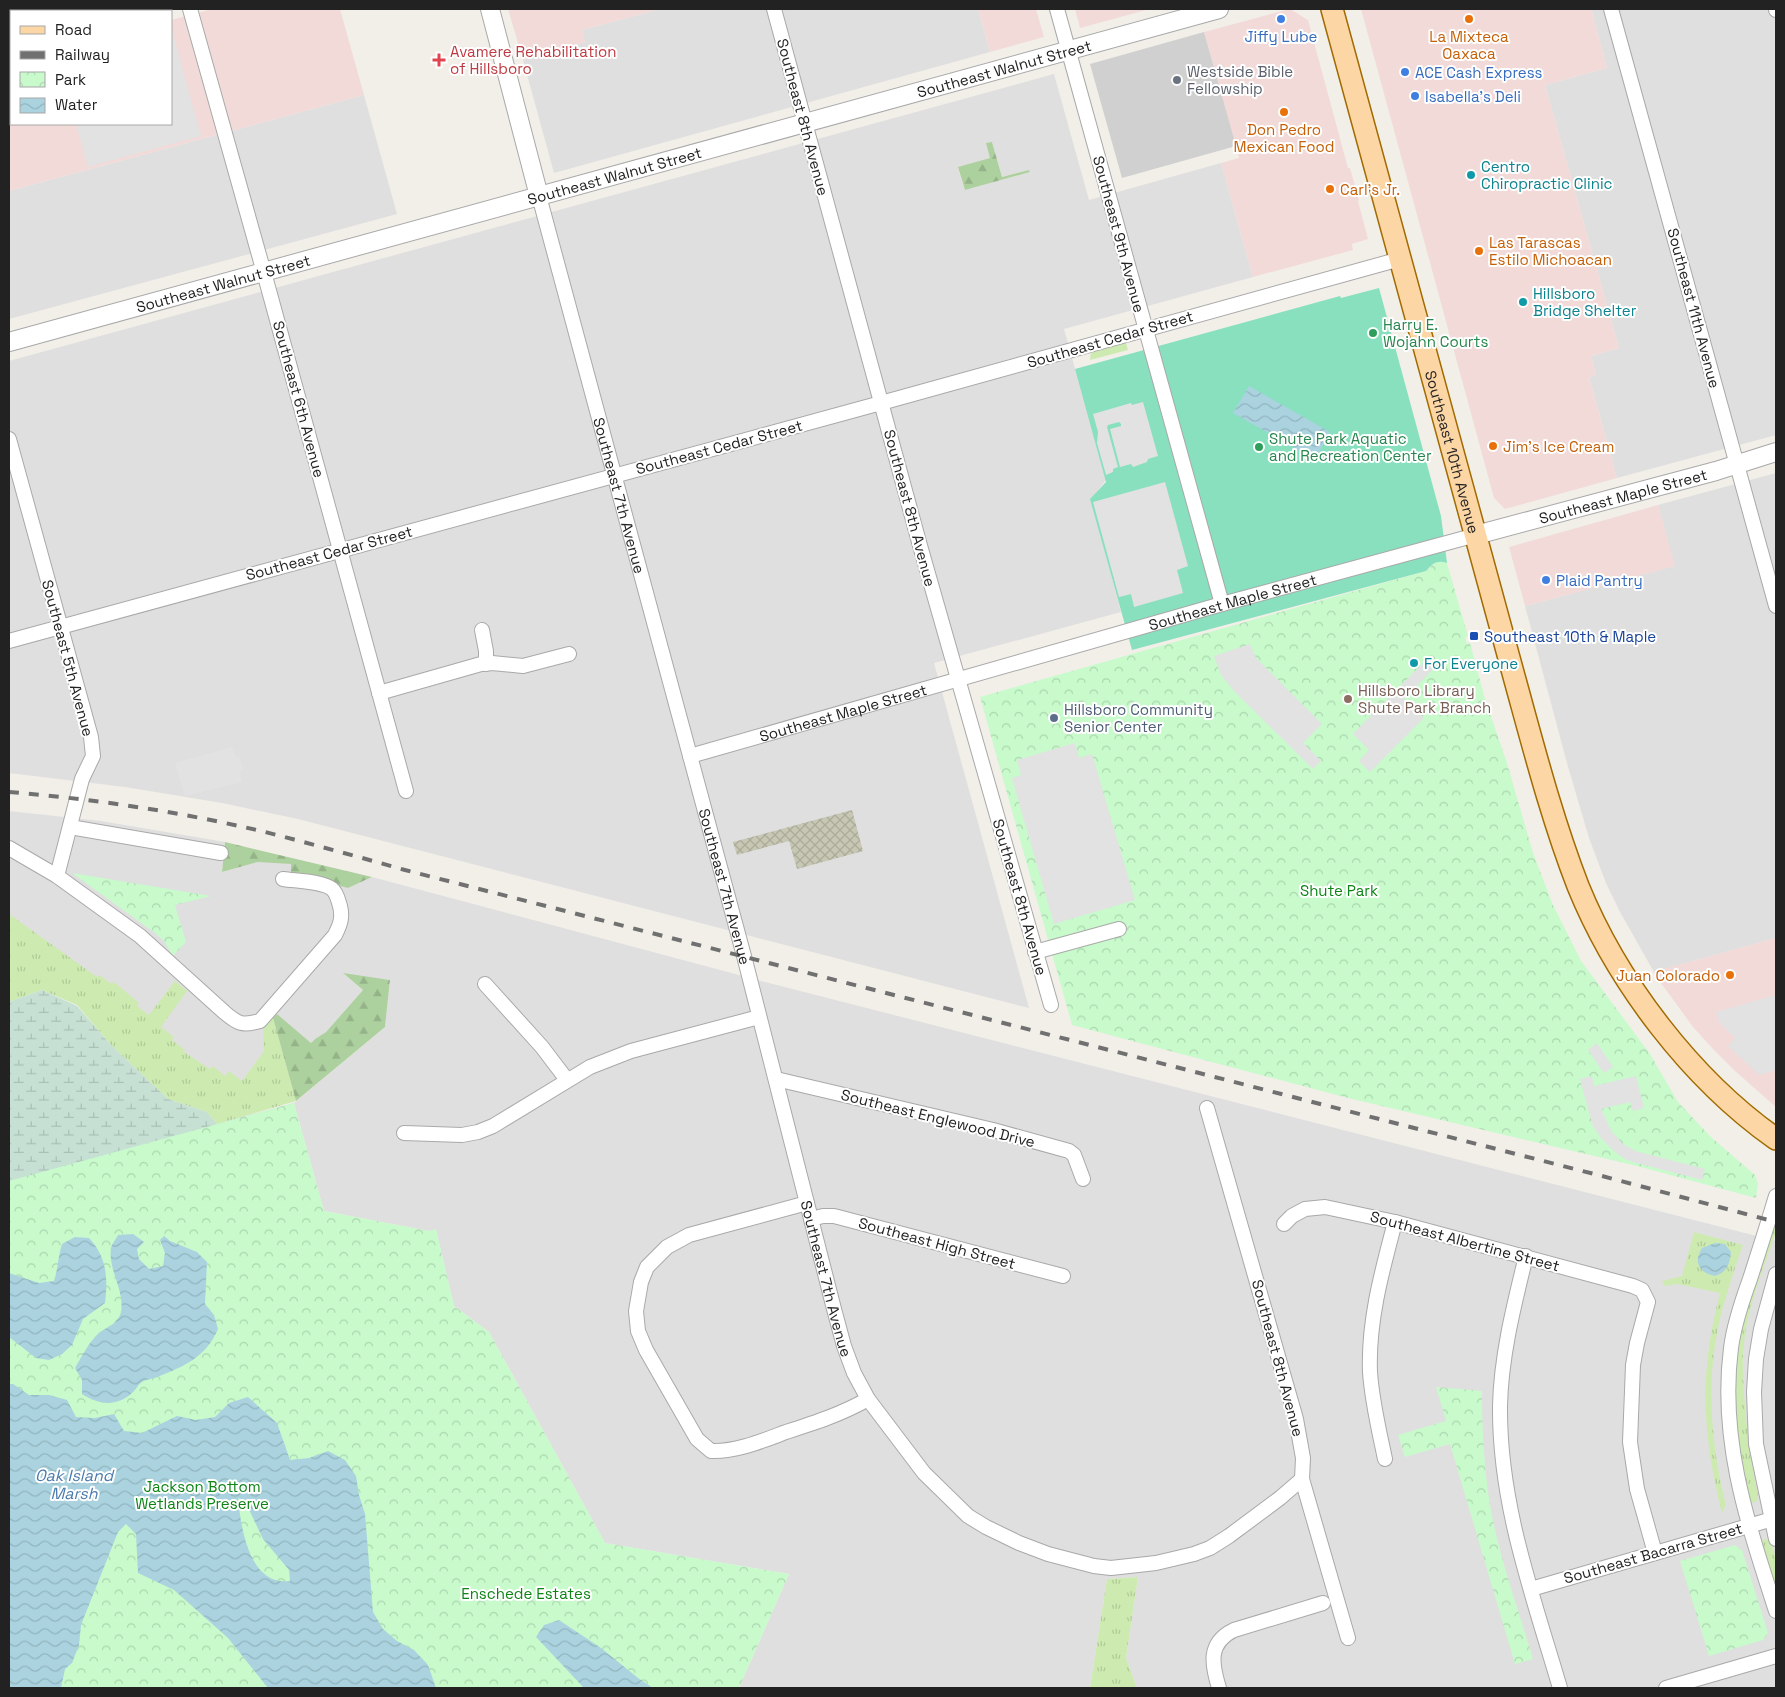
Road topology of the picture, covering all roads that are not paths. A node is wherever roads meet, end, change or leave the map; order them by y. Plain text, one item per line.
1 (190, 9) edge
2 (490, 9) edge
3 (774, 9) edge
4 (1057, 9) edge
5 (1219, 9) edge
6 (1332, 9) edge
7 (1611, 9) edge
8 (1068, 50) junction
9 (805, 122) junction
10 (540, 196) junction
11 (1400, 258) junction
12 (264, 271) junction
13 (1145, 329) junction
14 (9, 342) edge
15 (881, 403) junction
16 (9, 439) edge
17 (1776, 452) edge
18 (1737, 464) junction
19 (615, 475) junction
20 (1476, 535) junction
21 (341, 550) junction
22 (1222, 604) junction
23 (1776, 606) edge
24 (60, 626) junction
25 (482, 630) dead end
26 (9, 641) edge
27 (569, 654) dead end
28 (486, 664) junction
29 (958, 679) junction
30 (379, 692) junction
31 (690, 756) junction
32 (406, 791) dead end
33 (70, 827) junction
34 (9, 848) edge
35 (222, 853) dead end
36 (57, 876) junction
37 (283, 879) dead end
38 (1120, 928) dead end
39 (1035, 952) junction
40 (485, 984) dead end
41 (1051, 1005) dead end
42 (759, 1017) junction
43 (776, 1079) junction
44 (566, 1080) junction
45 (1206, 1108) dead end
46 (404, 1133) dead end
47 (1776, 1138) edge
48 (1083, 1179) dead end
49 (1776, 1196) edge
50 (807, 1203) junction
51 (811, 1218) junction
52 (1395, 1222) junction
53 (1284, 1224) dead end
54 (1526, 1256) junction
55 (1776, 1274) edge
56 (1063, 1276) dead end
57 (868, 1399) junction
58 (1385, 1458) dead end
59 (1302, 1479) junction
60 (1774, 1519) edge
61 (1749, 1526) junction
62 (1776, 1539) edge
63 (1655, 1553) junction
64 (1531, 1589) junction
65 (1323, 1603) dead end
66 (1776, 1611) edge
67 (1348, 1638) dead end
68 (1776, 1656) edge
69 (1219, 1688) edge
70 (1560, 1688) edge
71 (1666, 1688) edge

1 - 12 street, Southeast 6th Avenue
2 - 10 street, Southeast 7th Avenue
3 - 9 street, Southeast 8th Avenue
4 - 8 street, Southeast 9th Avenue
5 - 8 street, Southeast Walnut Street
6 - 11 main road, Southeast 10th Avenue
7 - 18 street, Southeast 11th Avenue
8 - 9 street, Southeast Walnut Street
8 - 13 street, Southeast 9th Avenue
9 - 10 street, Southeast Walnut Street
9 - 15 street, Southeast 8th Avenue
10 - 12 street, Southeast Walnut Street
10 - 19 street, Southeast 7th Avenue
11 - 13 street, Southeast Cedar Street
11 - 20 main road, Southeast 10th Avenue
12 - 14 street, Southeast Walnut Street
12 - 21 street, Southeast 6th Avenue
13 - 15 street, Southeast Cedar Street
13 - 22 street, Southeast 9th Avenue
15 - 19 street, Southeast Cedar Street
15 - 29 street, Southeast 8th Avenue
16 - 24 street, Southeast 5th Avenue
17 - 18 street, Southeast Maple Street
18 - 20 street, Southeast Maple Street
18 - 23 street, Southeast 11th Avenue
19 - 21 street, Southeast Cedar Street
19 - 31 street, Southeast 7th Avenue
20 - 22 street, Southeast Maple Street
20 - 47 main road, Southeast 10th Avenue
21 - 24 street, Southeast Cedar Street
21 - 30 street, Southeast 6th Avenue
22 - 29 street, Southeast Maple Street
24 - 26 street, Southeast Cedar Street
24 - 33 street, Southeast 5th Avenue
25 - 28 street
27 - 28 street
28 - 30 street
29 - 31 street, Southeast Maple Street
29 - 39 street, Southeast 8th Avenue
30 - 32 street, Southeast 6th Avenue
31 - 42 street, Southeast 7th Avenue
33 - 35 street
33 - 36 street, Southeast 5th Avenue
34 - 36 street
36 - 37 street
38 - 39 street
39 - 41 street, Southeast 8th Avenue
40 - 44 street
42 - 43 street, Southeast 7th Avenue
42 - 44 street
43 - 48 street, Southeast Englewood Drive
43 - 50 street, Southeast 7th Avenue
44 - 46 street
45 - 59 street, Southeast 8th Avenue
49 - 61 street
50 - 51 street, Southeast 7th Avenue
50 - 57 street
51 - 56 street, Southeast High Street
51 - 57 street, Southeast 7th Avenue
52 - 53 street, Southeast Albertine Street
52 - 54 street, Southeast Albertine Street
52 - 58 street
54 - 63 street, Southeast Albertine Street
54 - 64 street
55 - 60 street
57 - 59 street, Southeast 7th Avenue
59 - 67 street, Southeast 8th Avenue
60 - 61 street, Southeast Bacarra Street
60 - 62 street
61 - 63 street, Southeast Bacarra Street
61 - 66 street
63 - 64 street, Southeast Bacarra Street
64 - 70 street
65 - 69 street
68 - 71 street

